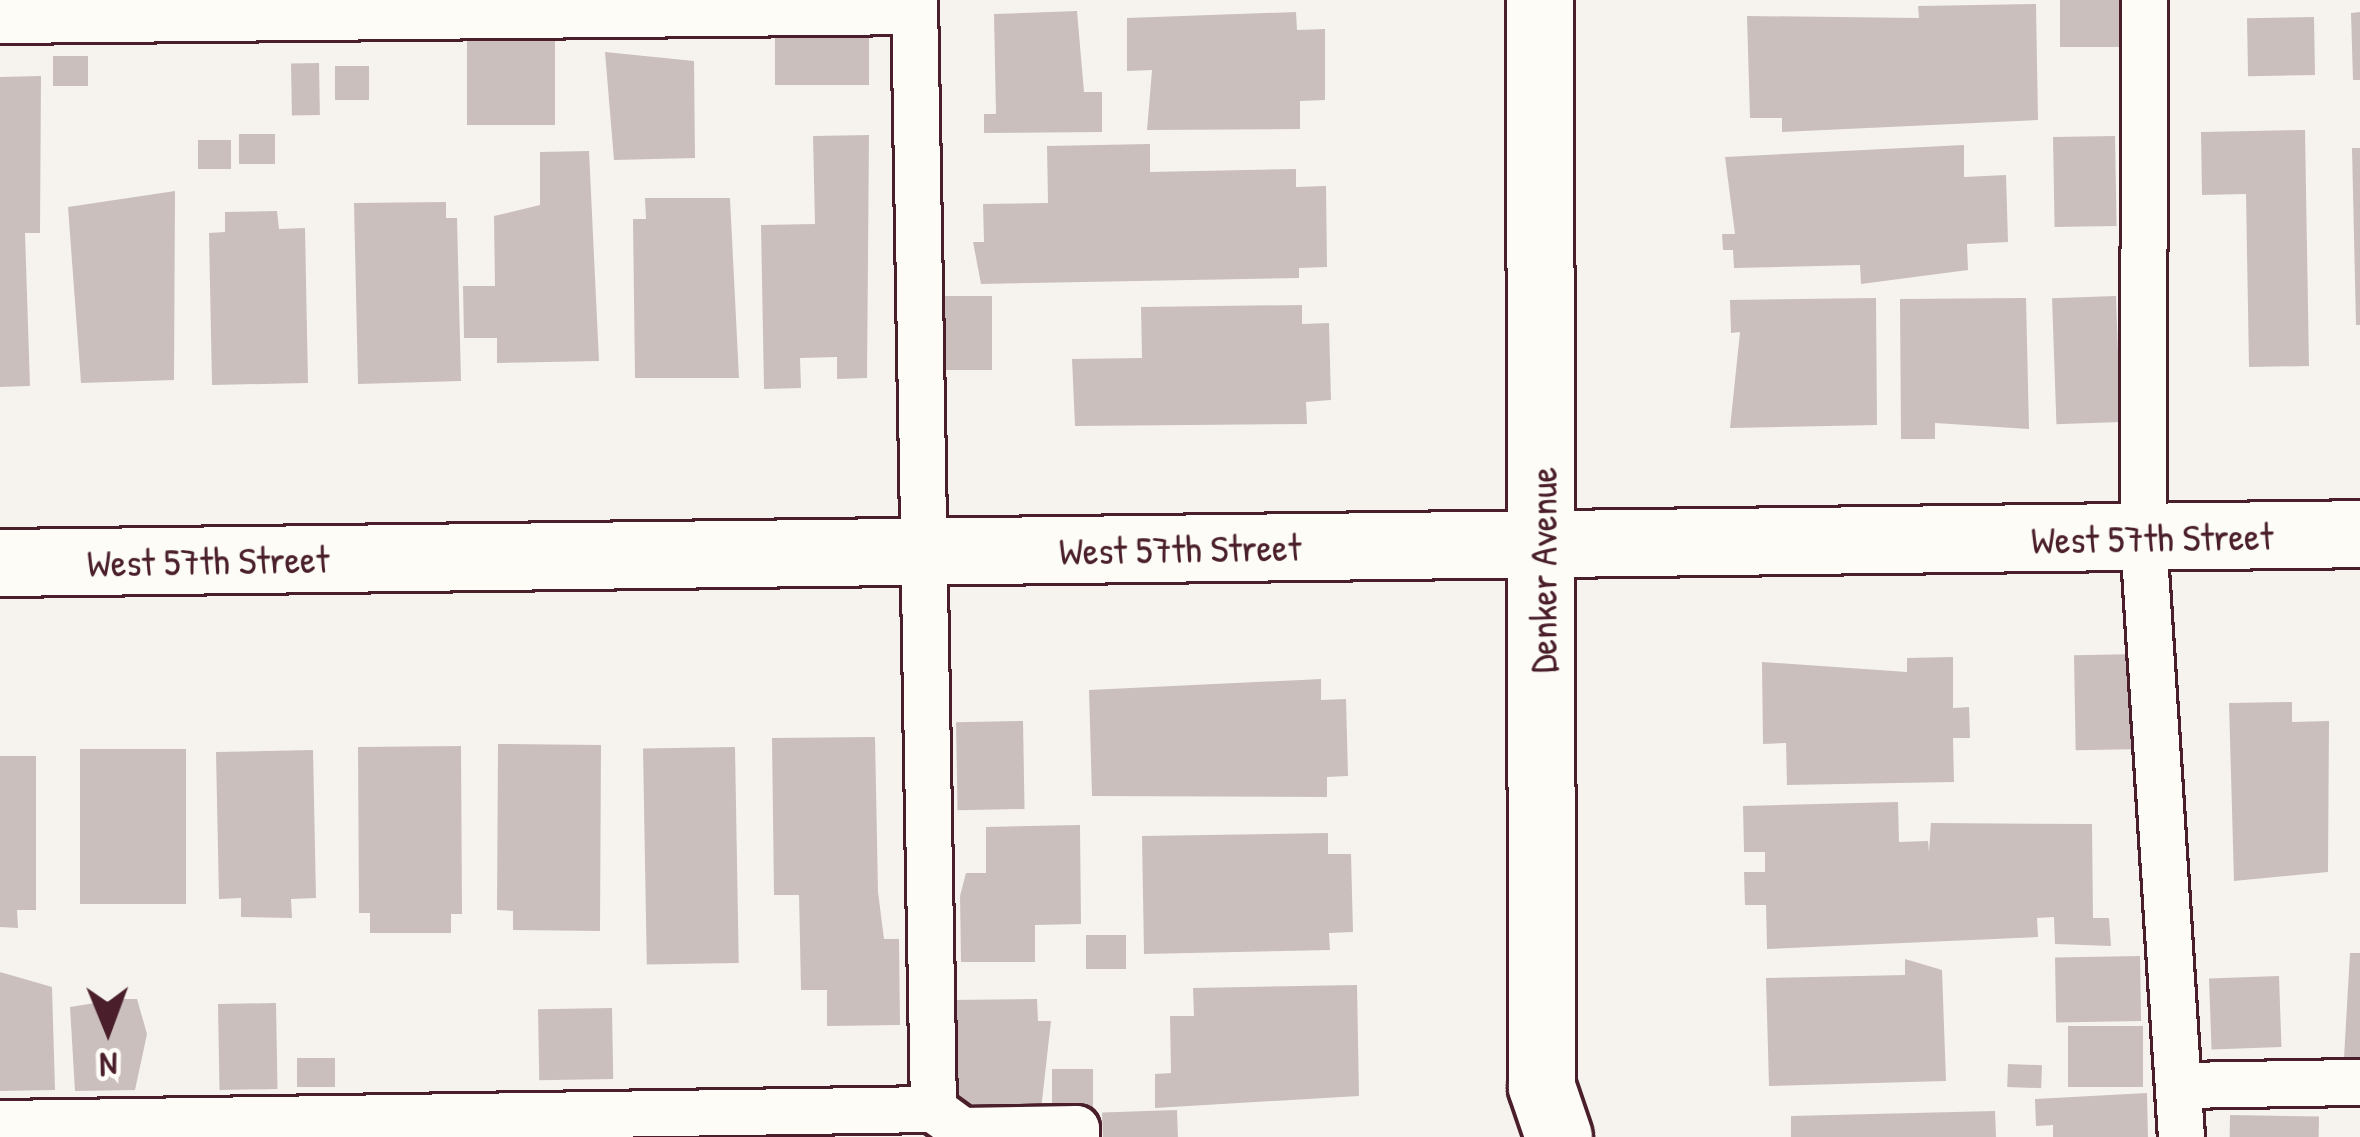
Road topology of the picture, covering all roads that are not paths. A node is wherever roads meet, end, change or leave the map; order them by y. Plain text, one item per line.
1 (1540, 0) edge
2 (2144, 0) edge
3 (914, 6) edge
4 (0, 20) edge
5 (2360, 534) edge
6 (2143, 538) junction
7 (1541, 546) junction
8 (927, 552) junction
9 (0, 563) edge
10 (2360, 1082) edge
11 (2181, 1085) junction
12 (932, 1109) junction
13 (0, 1123) edge
14 (1076, 1137) edge
15 (1559, 1137) edge
16 (2182, 1137) edge

1 - 7 street, Denker Avenue
2 - 6 lane
3 - 4 lane
3 - 8 lane
5 - 6 street, West 57th Street
6 - 7 street, West 57th Street
6 - 11 lane
7 - 8 street, West 57th Street
7 - 15 street, Denker Avenue
8 - 9 street, West 57th Street
8 - 12 lane
10 - 11 lane
11 - 16 lane
12 - 13 lane
12 - 14 lane

